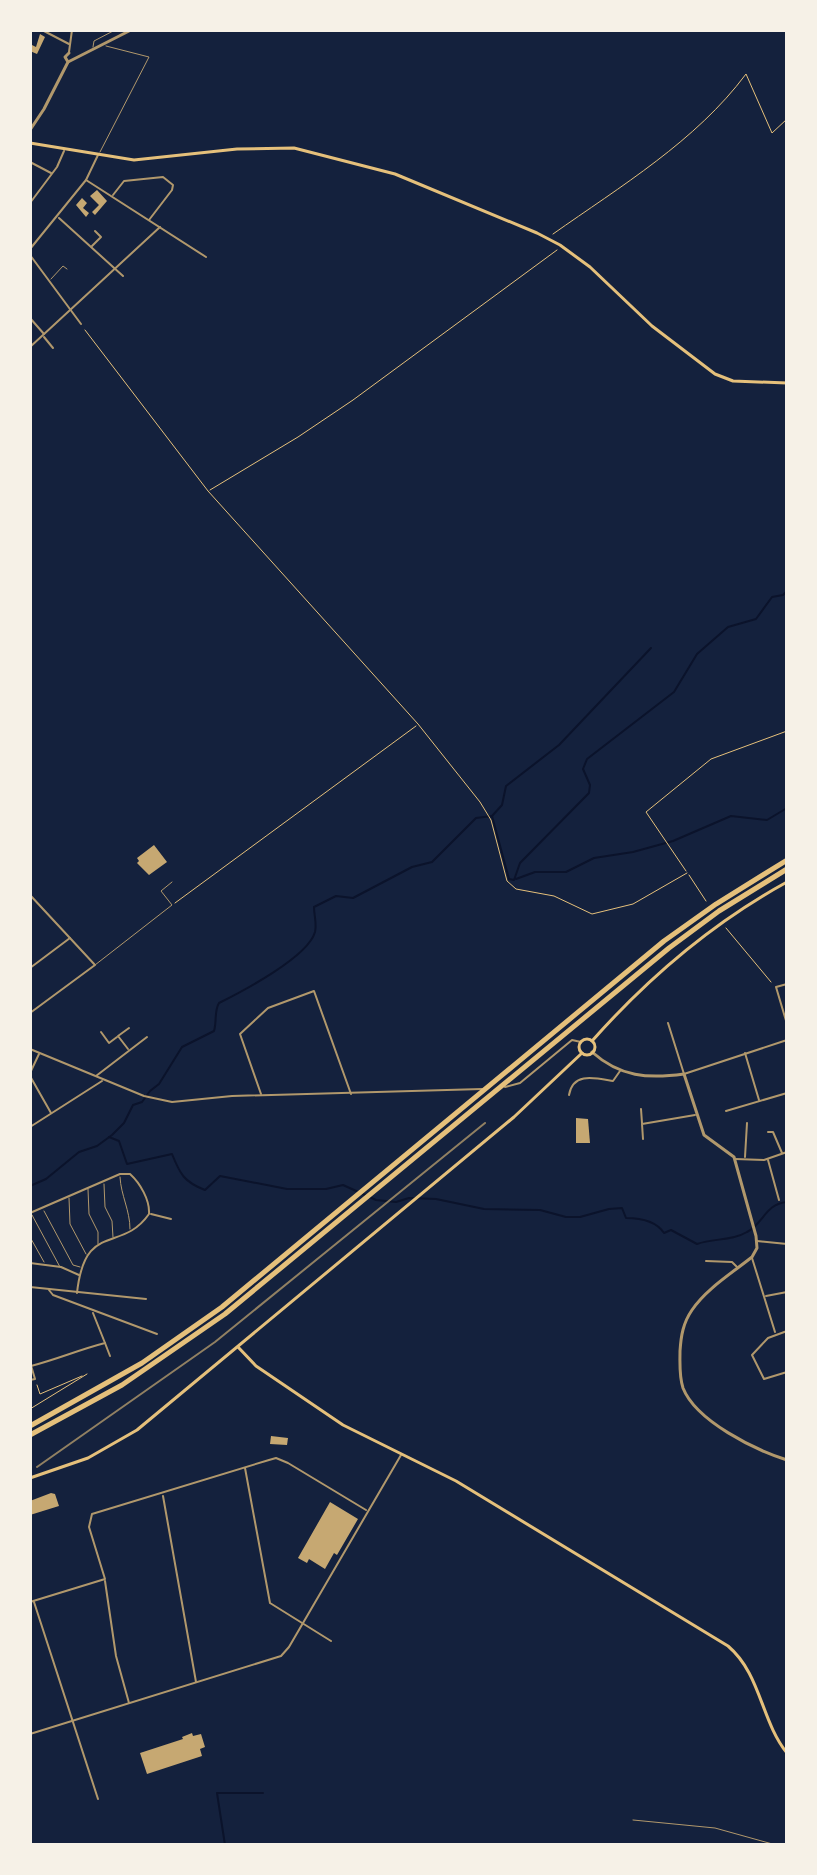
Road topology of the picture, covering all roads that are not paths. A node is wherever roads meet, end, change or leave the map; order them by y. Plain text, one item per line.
1 (42, 30) edge
2 (72, 30) edge
3 (115, 30) edge
4 (131, 30) edge
5 (69, 44) junction
6 (105, 44) junction
7 (94, 50) junction
8 (69, 53) junction
9 (74, 58) junction
10 (68, 62) junction
11 (30, 130) edge
12 (30, 143) edge
13 (65, 149) junction
14 (98, 155) junction
15 (30, 162) edge
16 (52, 174) junction
17 (86, 180) junction
18 (112, 196) junction
19 (30, 203) edge
20 (57, 216) junction
21 (149, 220) junction
22 (160, 227) junction
23 (95, 231) dead end
24 (91, 247) junction
25 (30, 249) edge
26 (30, 255) edge
27 (206, 257) dead end
28 (34, 260) junction
29 (30, 265) edge
30 (114, 268) junction
31 (67, 269) dead end
32 (123, 276) dead end
33 (49, 281) junction
34 (71, 311) junction
35 (30, 318) edge
36 (81, 324) road end
37 (44, 335) junction
38 (30, 347) edge
39 (53, 348) dead end
40 (787, 383) edge
41 (787, 860) edge
42 (787, 869) edge
43 (172, 882) dead end
44 (787, 882) edge
45 (30, 895) edge
46 (70, 938) junction
47 (95, 965) junction
48 (30, 968) edge
49 (787, 984) edge
50 (30, 1013) edge
51 (668, 1023) dead end
52 (787, 1024) edge
53 (129, 1028) dead end
54 (101, 1032) dead end
55 (118, 1036) junction
56 (147, 1037) dead end
57 (787, 1040) edge
58 (592, 1041) junction
59 (581, 1042) junction
60 (30, 1049) edge
61 (128, 1050) junction
62 (592, 1052) junction
63 (40, 1053) junction
64 (582, 1053) junction
65 (745, 1053) junction
66 (620, 1071) junction
67 (684, 1074) junction
68 (30, 1075) edge
69 (96, 1077) junction
70 (103, 1080) junction
71 (787, 1093) edge
72 (351, 1094) junction
73 (261, 1095) junction
74 (569, 1095) dead end
75 (759, 1101) junction
76 (641, 1109) dead end
77 (726, 1111) dead end
78 (52, 1113) junction
79 (697, 1115) junction
80 (747, 1123) dead end
81 (642, 1124) junction
82 (30, 1127) edge
83 (768, 1132) dead end
84 (643, 1139) dead end
85 (785, 1153) edge
86 (735, 1159) junction
87 (745, 1159) junction
88 (767, 1159) junction
89 (120, 1174) junction
90 (104, 1181) junction
91 (88, 1189) junction
92 (369, 1190) junction
93 (360, 1197) junction
94 (69, 1198) junction
95 (779, 1200) dead end
96 (43, 1208) junction
97 (31, 1213) edge
98 (149, 1214) junction
99 (171, 1219) dead end
100 (130, 1229) junction
101 (30, 1237) edge
102 (113, 1238) junction
103 (757, 1241) junction
104 (787, 1244) edge
105 (98, 1246) junction
106 (86, 1254) junction
107 (752, 1257) junction
108 (706, 1261) dead end
109 (30, 1263) edge
110 (46, 1266) junction
111 (61, 1267) junction
112 (80, 1267) junction
113 (738, 1268) junction
114 (79, 1276) junction
115 (30, 1287) edge
116 (49, 1290) junction
117 (787, 1292) edge
118 (77, 1293) junction
119 (766, 1296) junction
120 (146, 1299) dead end
121 (93, 1312) junction
122 (787, 1331) edge
123 (157, 1334) dead end
124 (775, 1334) junction
125 (105, 1343) junction
126 (238, 1347) junction
127 (110, 1356) dead end
128 (30, 1364) edge
129 (787, 1372) edge
130 (30, 1380) edge
131 (30, 1426) edge
132 (30, 1435) edge
133 (402, 1454) junction
134 (787, 1460) edge
135 (245, 1467) junction
136 (30, 1478) edge
137 (163, 1493) junction
138 (367, 1511) junction
139 (105, 1579) junction
140 (32, 1602) edge
141 (303, 1624) junction
142 (331, 1641) dead end
143 (197, 1683) junction
144 (129, 1703) junction
145 (73, 1721) junction
146 (30, 1734) edge
147 (787, 1753) edge
148 (98, 1799) dead end
149 (633, 1820) dead end
150 (776, 1845) edge

1 - 5 street
2 - 5 street
3 - 7 lane
4 - 6 street
5 - 8 street
6 - 7 street
6 - 14 lane
7 - 9 street
8 - 9 street
8 - 10 street
9 - 10 street
10 - 11 street
12 - 13 main road
13 - 14 main road
13 - 16 street
14 - 17 street
14 - 40 main road
15 - 16 street
16 - 19 street
17 - 18 street
17 - 20 street
18 - 21 street
18 - 21 street
20 - 24 street
20 - 25 street
21 - 22 street
22 - 27 street
22 - 30 street
23 - 24 street
24 - 30 street
26 - 28 street
28 - 29 street
28 - 33 street
30 - 32 street
30 - 34 street
31 - 33 lane
33 - 34 street
34 - 36 street
34 - 37 street
35 - 37 street
37 - 38 street
37 - 39 street
41 - 92 highway
42 - 92 highway
43 - 47 lane
44 - 58 main road
45 - 46 street
46 - 47 street
46 - 48 street
47 - 50 street
49 - 52 street
51 - 67 street
53 - 55 street
54 - 55 street
55 - 61 street
56 - 61 street
57 - 65 street
58 - 59 main road
58 - 62 main road
59 - 64 main road
59 - 72 street
60 - 63 street
61 - 69 street
62 - 64 main road
62 - 66 street
63 - 68 street
63 - 69 street
64 - 126 main road
65 - 67 street
65 - 75 street
66 - 67 street
66 - 74 street
67 - 79 street
68 - 78 street
69 - 70 street
70 - 73 street
70 - 78 street
71 - 75 street
72 - 73 street
72 - 73 street
75 - 77 street
76 - 81 street
78 - 82 street
79 - 81 street
79 - 86 street
80 - 87 street
81 - 84 street
83 - 85 street
85 - 88 street
86 - 87 street
86 - 103 street
87 - 88 street
88 - 95 street
89 - 90 street
89 - 98 street
89 - 100 lane
90 - 91 street
90 - 102 lane
91 - 94 street
91 - 105 lane
92 - 93 highway
93 - 131 highway
93 - 132 highway
94 - 96 street
94 - 106 lane
96 - 97 street
96 - 112 lane
97 - 111 lane
98 - 99 street
98 - 100 street
100 - 102 street
101 - 110 lane
102 - 105 street
103 - 104 street
103 - 107 street
105 - 106 street
106 - 112 street
107 - 113 street
107 - 119 street
108 - 113 street
109 - 110 street
110 - 111 street
111 - 114 street
112 - 114 street
113 - 134 street
114 - 118 street
115 - 116 street
116 - 118 street
116 - 121 street
117 - 119 street
118 - 120 street
119 - 124 street
121 - 123 street
121 - 125 street
122 - 124 street
124 - 129 street
125 - 127 street
125 - 128 street
126 - 133 main road
126 - 136 main road
128 - 130 street
133 - 138 street
133 - 147 main road
135 - 137 street
135 - 138 street
135 - 141 street
137 - 139 street
137 - 143 street
138 - 141 street
139 - 140 street
139 - 144 street
140 - 145 street
141 - 142 street
141 - 143 street
143 - 144 street
144 - 145 street
145 - 146 street
145 - 148 street
149 - 150 lane

